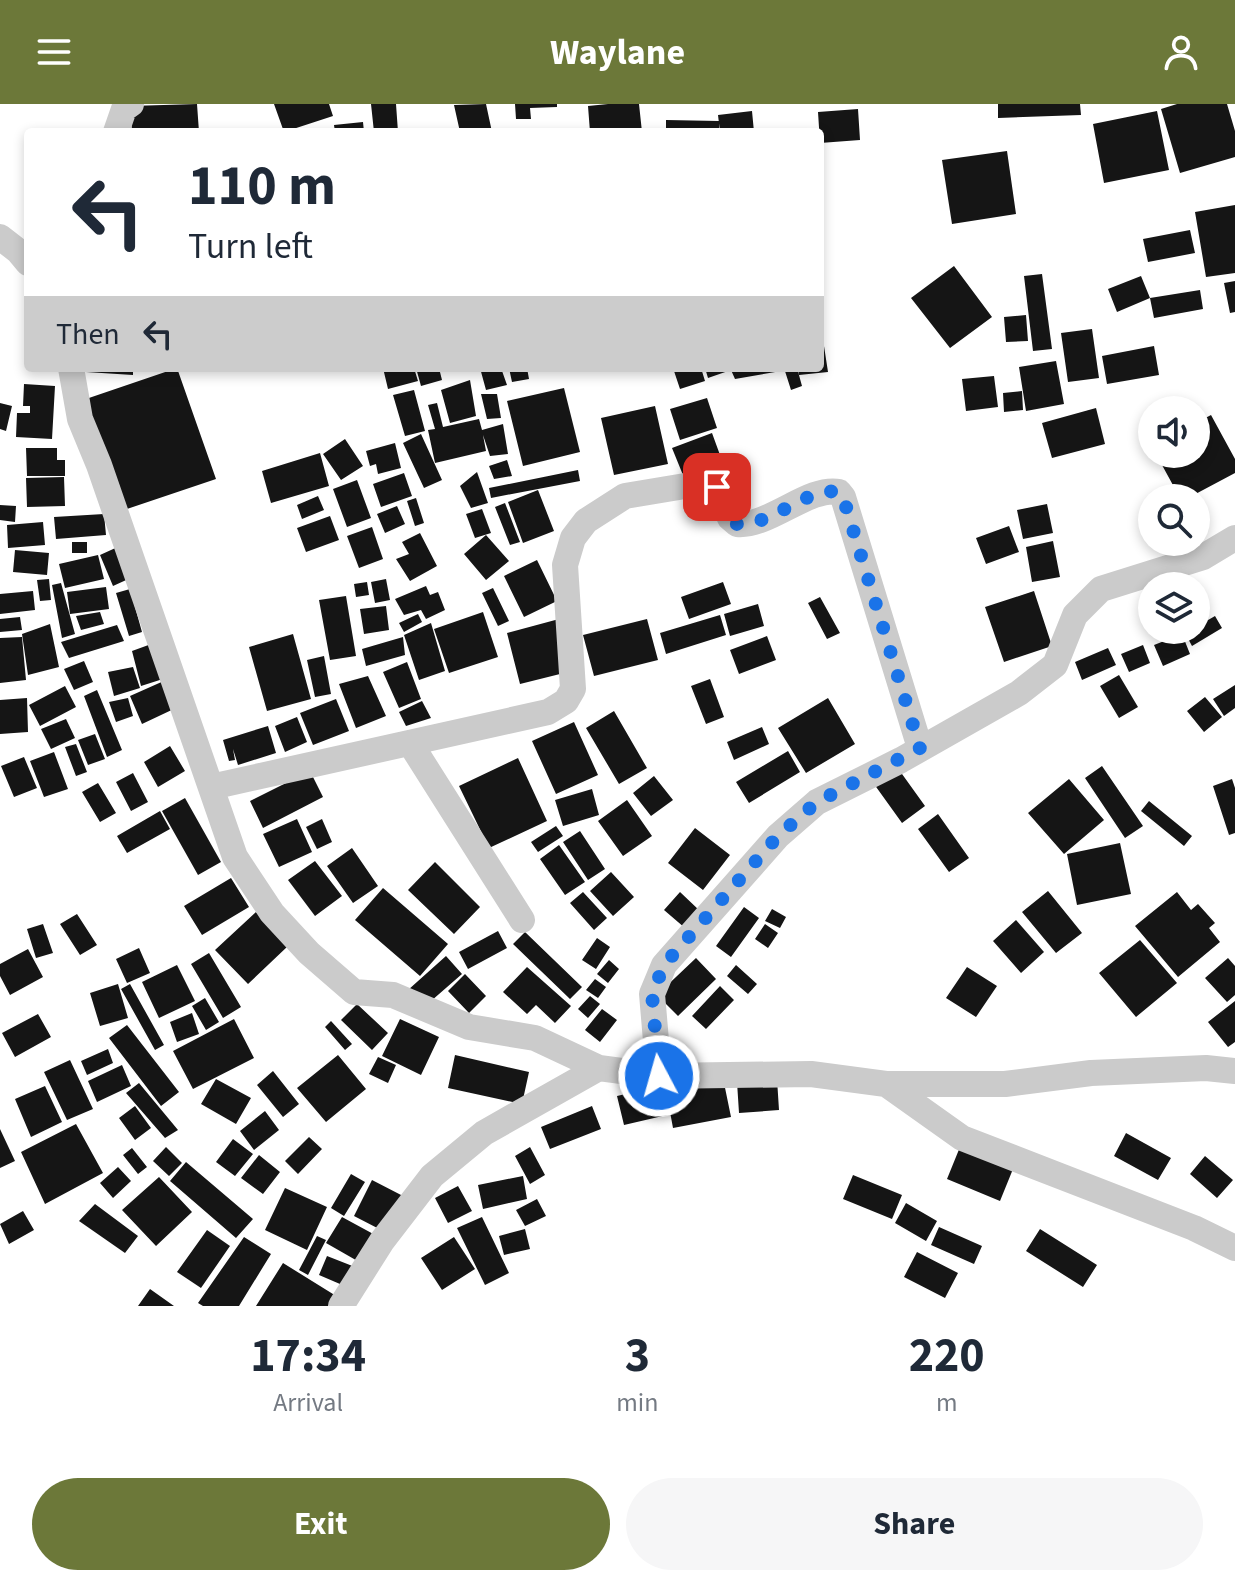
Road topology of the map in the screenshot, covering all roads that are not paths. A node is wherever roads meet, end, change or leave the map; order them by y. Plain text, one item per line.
1 (131, 104) edge
2 (117, 128) edge
3 (0, 237) edge
4 (24, 258) edge
5 (72, 372) edge
6 (1235, 538) edge
7 (410, 743) junction
8 (920, 748) junction
9 (211, 787) junction
10 (522, 920) dead end
11 (599, 1068) junction
12 (1235, 1071) edge
13 (659, 1076) junction
14 (886, 1084) junction
15 (1235, 1248) edge
16 (341, 1306) edge

1 - 2 street
3 - 4 street
5 - 9 street
6 - 8 street
7 - 8 street
7 - 9 street
7 - 10 street
8 - 13 street
9 - 11 street
11 - 13 street
11 - 16 street
12 - 14 street
13 - 14 street
14 - 15 street

